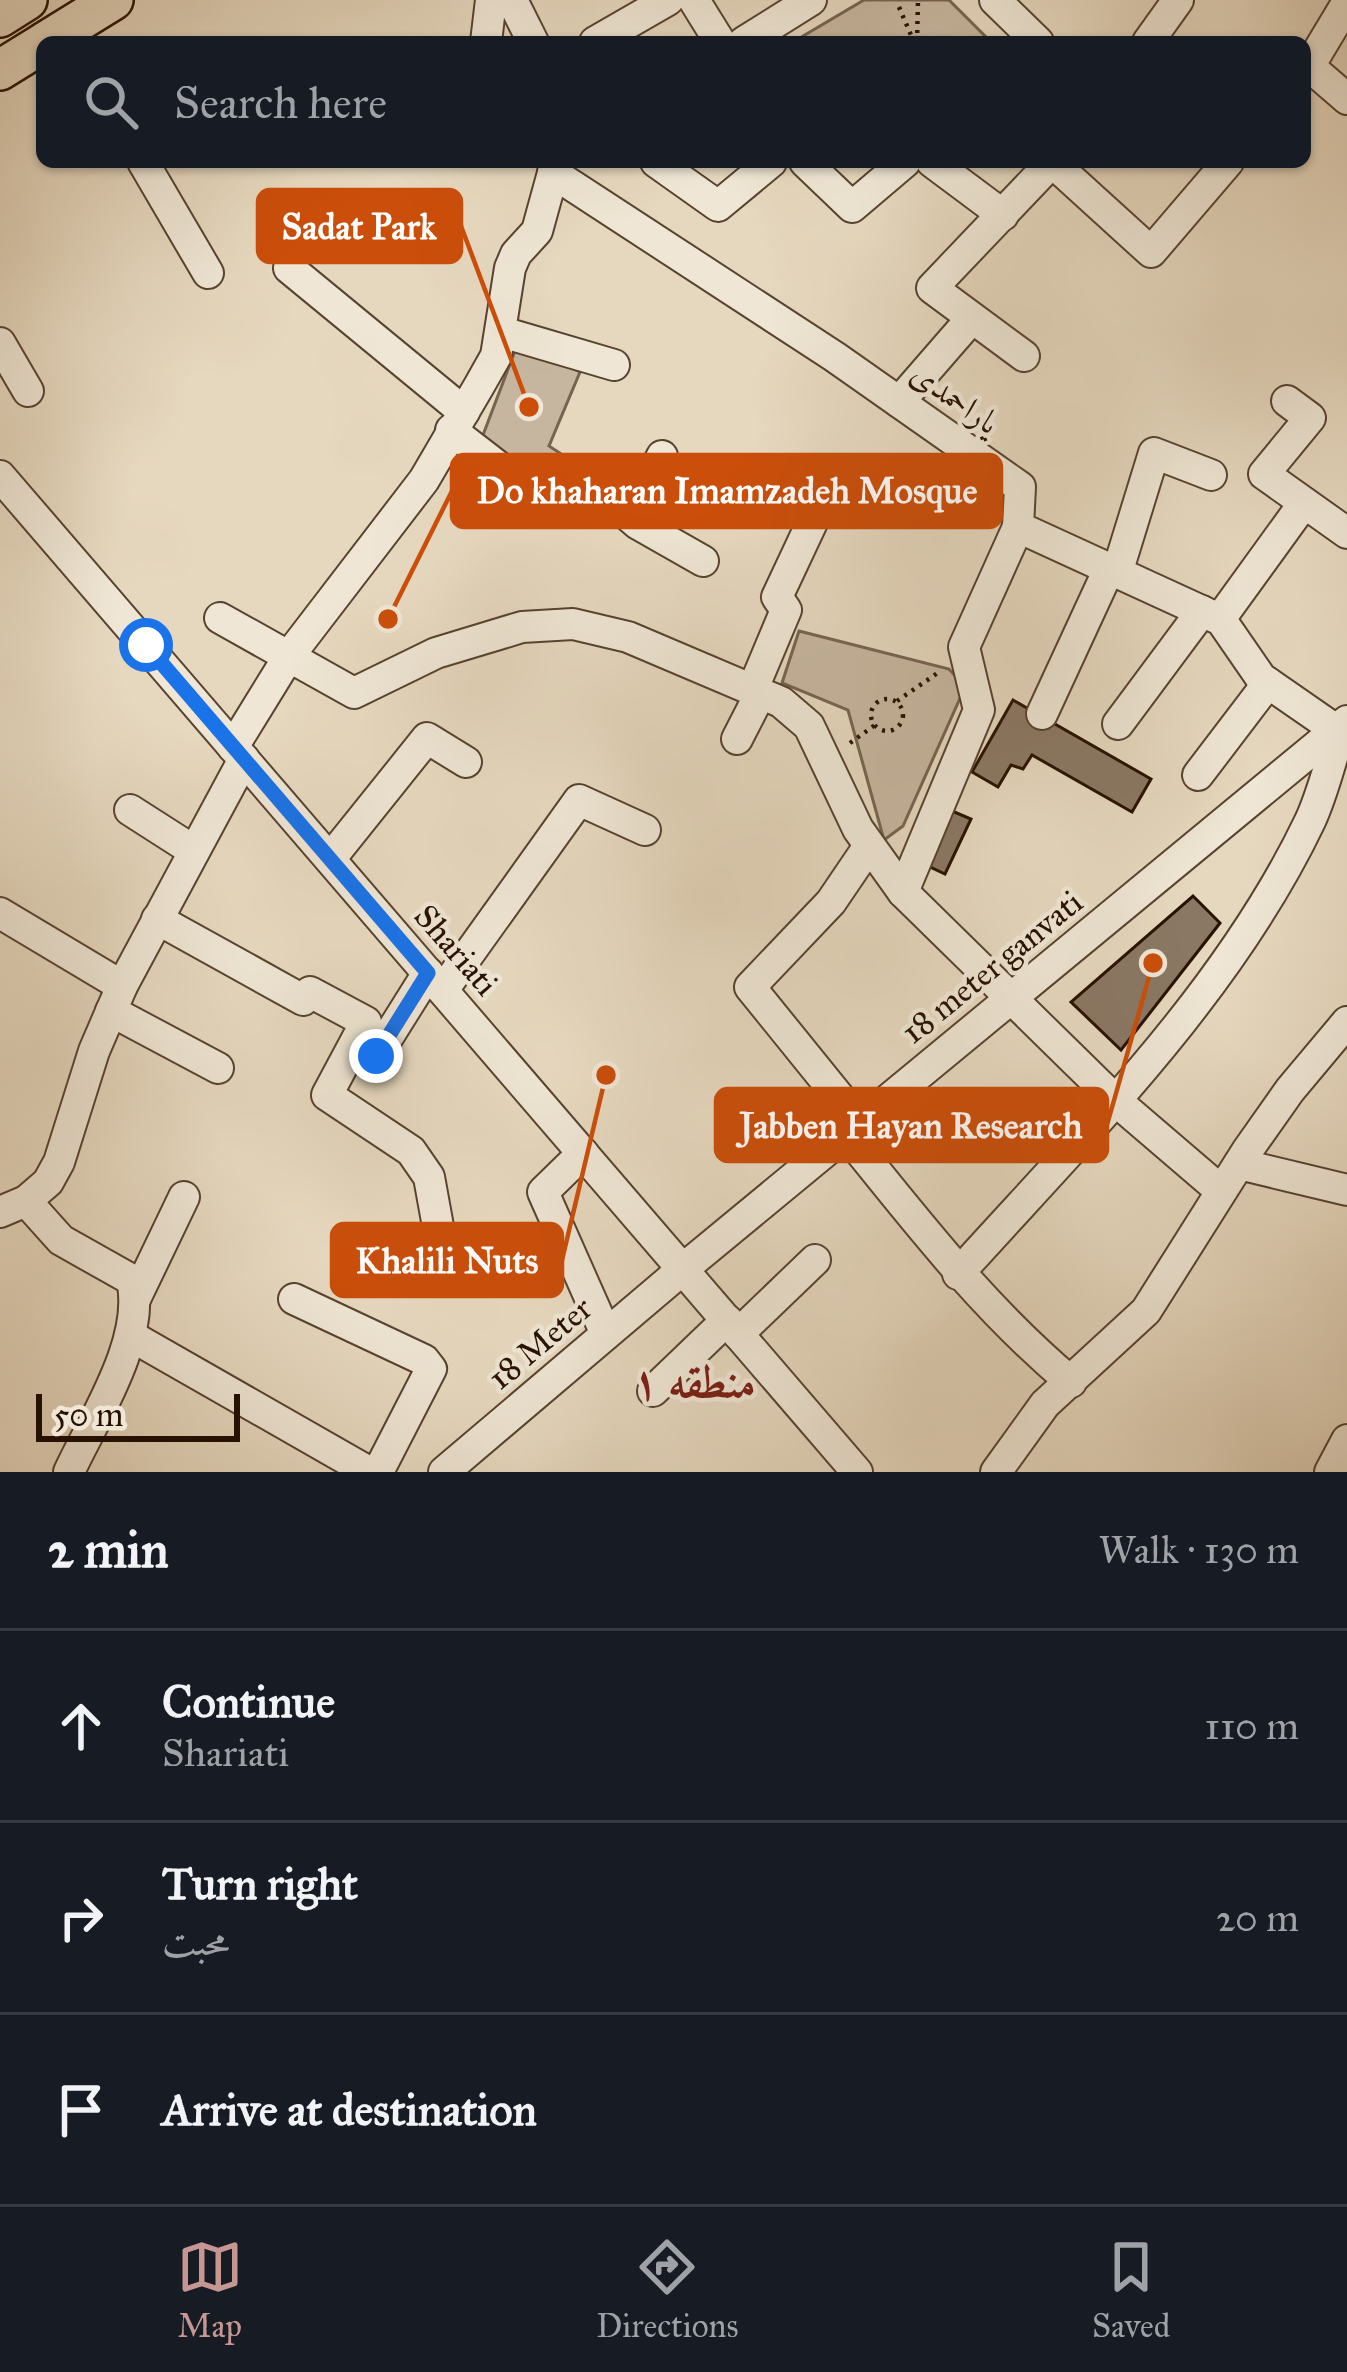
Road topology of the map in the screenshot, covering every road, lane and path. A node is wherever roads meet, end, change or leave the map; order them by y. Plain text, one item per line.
1 (27, 0) edge
2 (113, 0) edge
3 (491, 0) edge
4 (512, 0) edge
5 (694, 0) edge
6 (811, 0) edge
7 (918, 0) edge
8 (995, 0) edge
9 (1178, 0) edge
10 (658, 2) edge
11 (1347, 3) edge
12 (899, 7) dead end
13 (0, 17) edge
14 (66, 36) edge
15 (486, 36) edge
16 (529, 36) edge
17 (604, 36) edge
18 (716, 36) edge
19 (754, 36) edge
20 (913, 36) edge
21 (916, 36) edge
22 (1032, 36) edge
23 (1152, 36) edge
24 (36, 52) edge
25 (1311, 65) edge
26 (0, 70) edge
27 (1311, 72) edge
28 (1347, 99) edge
29 (147, 168) edge
30 (555, 168) edge
31 (556, 168) edge
32 (664, 168) edge
33 (764, 168) edge
34 (811, 168) edge
35 (898, 168) edge
36 (940, 168) edge
37 (1046, 168) edge
38 (1059, 168) edge
39 (1223, 168) edge
40 (1003, 215) junction
41 (289, 268) dead end
42 (208, 273) dead end
43 (972, 318) junction
44 (502, 332) junction
45 (0, 343) edge
46 (1024, 356) dead end
47 (614, 365) dead end
48 (28, 392) dead end
49 (1287, 400) dead end
50 (898, 402) junction
51 (458, 421) junction
52 (662, 456) dead end
53 (0, 476) edge
54 (1211, 476) dead end
55 (823, 499) dead end
56 (1304, 503) junction
57 (631, 518) junction
58 (1018, 527) junction
59 (1347, 533) edge
60 (703, 561) dead end
61 (1113, 571) junction
62 (1211, 615) junction
63 (220, 618) dead end
64 (964, 646) junction
65 (289, 656) junction
66 (1268, 682) junction
67 (756, 692) junction
68 (897, 701) junction
69 (1042, 714) dead end
70 (1118, 724) dead end
71 (1342, 726) edge
72 (737, 739) dead end
73 (238, 753) junction
74 (466, 762) dead end
75 (1198, 775) dead end
76 (130, 810) dead end
77 (645, 830) dead end
78 (869, 846) junction
79 (194, 851) junction
80 (330, 860) junction
81 (903, 892) junction
82 (0, 913) edge
83 (157, 920) junction
84 (436, 981) junction
85 (117, 998) junction
86 (1009, 1000) junction
87 (1347, 1022) edge
88 (376, 1056) dead end
89 (218, 1068) dead end
90 (1114, 1100) junction
91 (853, 1128) junction
92 (583, 1153) junction
93 (1239, 1164) junction
94 (1220, 1190) junction
95 (1347, 1190) edge
96 (184, 1197) dead end
97 (13, 1206) edge
98 (439, 1232) dead end
99 (815, 1260) dead end
100 (683, 1269) junction
101 (958, 1274) junction
102 (136, 1297) junction
103 (294, 1299) dead end
104 (732, 1327) junction
105 (606, 1334) junction
106 (131, 1336) junction
107 (1071, 1382) junction
108 (652, 1391) dead end
109 (1347, 1440) edge
110 (1010, 1466) edge
111 (69, 1472) edge
112 (373, 1472) edge
113 (444, 1472) edge
114 (857, 1472) edge
115 (1330, 1472) edge

1 - 13 main road
2 - 14 main road
3 - 15 street
4 - 16 street
5 - 18 street
6 - 19 street
7 - 21 path
8 - 22 street
9 - 23 street
10 - 17 street
11 - 25 street
12 - 20 path
24 - 26 main road
27 - 28 street
29 - 42 street
30 - 44 street
31 - 50 street, یاراحمدی
32 - 33 street
34 - 35 street
36 - 40 street
37 - 40 street
38 - 39 street
40 - 43 street
41 - 51 street
43 - 46 street
43 - 50 street
44 - 47 street
44 - 51 street
45 - 48 street
49 - 56 street
50 - 58 street, یاراحمدی
51 - 57 street
51 - 65 street
52 - 57 street
53 - 73 street, Shariati
54 - 61 street
55 - 67 street
56 - 59 street
56 - 62 street
57 - 60 street
58 - 61 street
58 - 64 street
61 - 62 street
61 - 69 street
62 - 66 street
62 - 70 street
63 - 65 street
64 - 68 path
64 - 81 street
65 - 67 street
65 - 73 street
66 - 71 street
66 - 75 street
67 - 72 street
67 - 78 street
68 - 68 path
71 - 86 street, 18 meter ganvati
71 - 90 street
73 - 79 street
73 - 80 street, Shariati
74 - 80 street
76 - 79 street
77 - 84 street
78 - 81 street
78 - 91 street
79 - 83 street
80 - 84 street, Shariati
81 - 86 street
82 - 85 street
83 - 85 street
83 - 98 street
84 - 88 street
84 - 92 street, Shariati
85 - 89 street
85 - 97 street
86 - 90 street
86 - 91 street, 18 meter ganvati
87 - 93 street
90 - 94 street
90 - 101 street
91 - 100 street, 18 meter ganvati
91 - 101 street
92 - 100 street, Shariati
92 - 105 street
93 - 94 street
93 - 95 street
94 - 107 street
96 - 102 street
97 - 102 street
99 - 104 street
100 - 104 street, Shariati
100 - 105 street, 18 Meter
101 - 107 street
102 - 106 street
103 - 112 street
104 - 108 street
104 - 114 street, Shariati
105 - 113 street, 18 Meter
106 - 111 street
106 - 112 street
107 - 110 street
109 - 115 street

